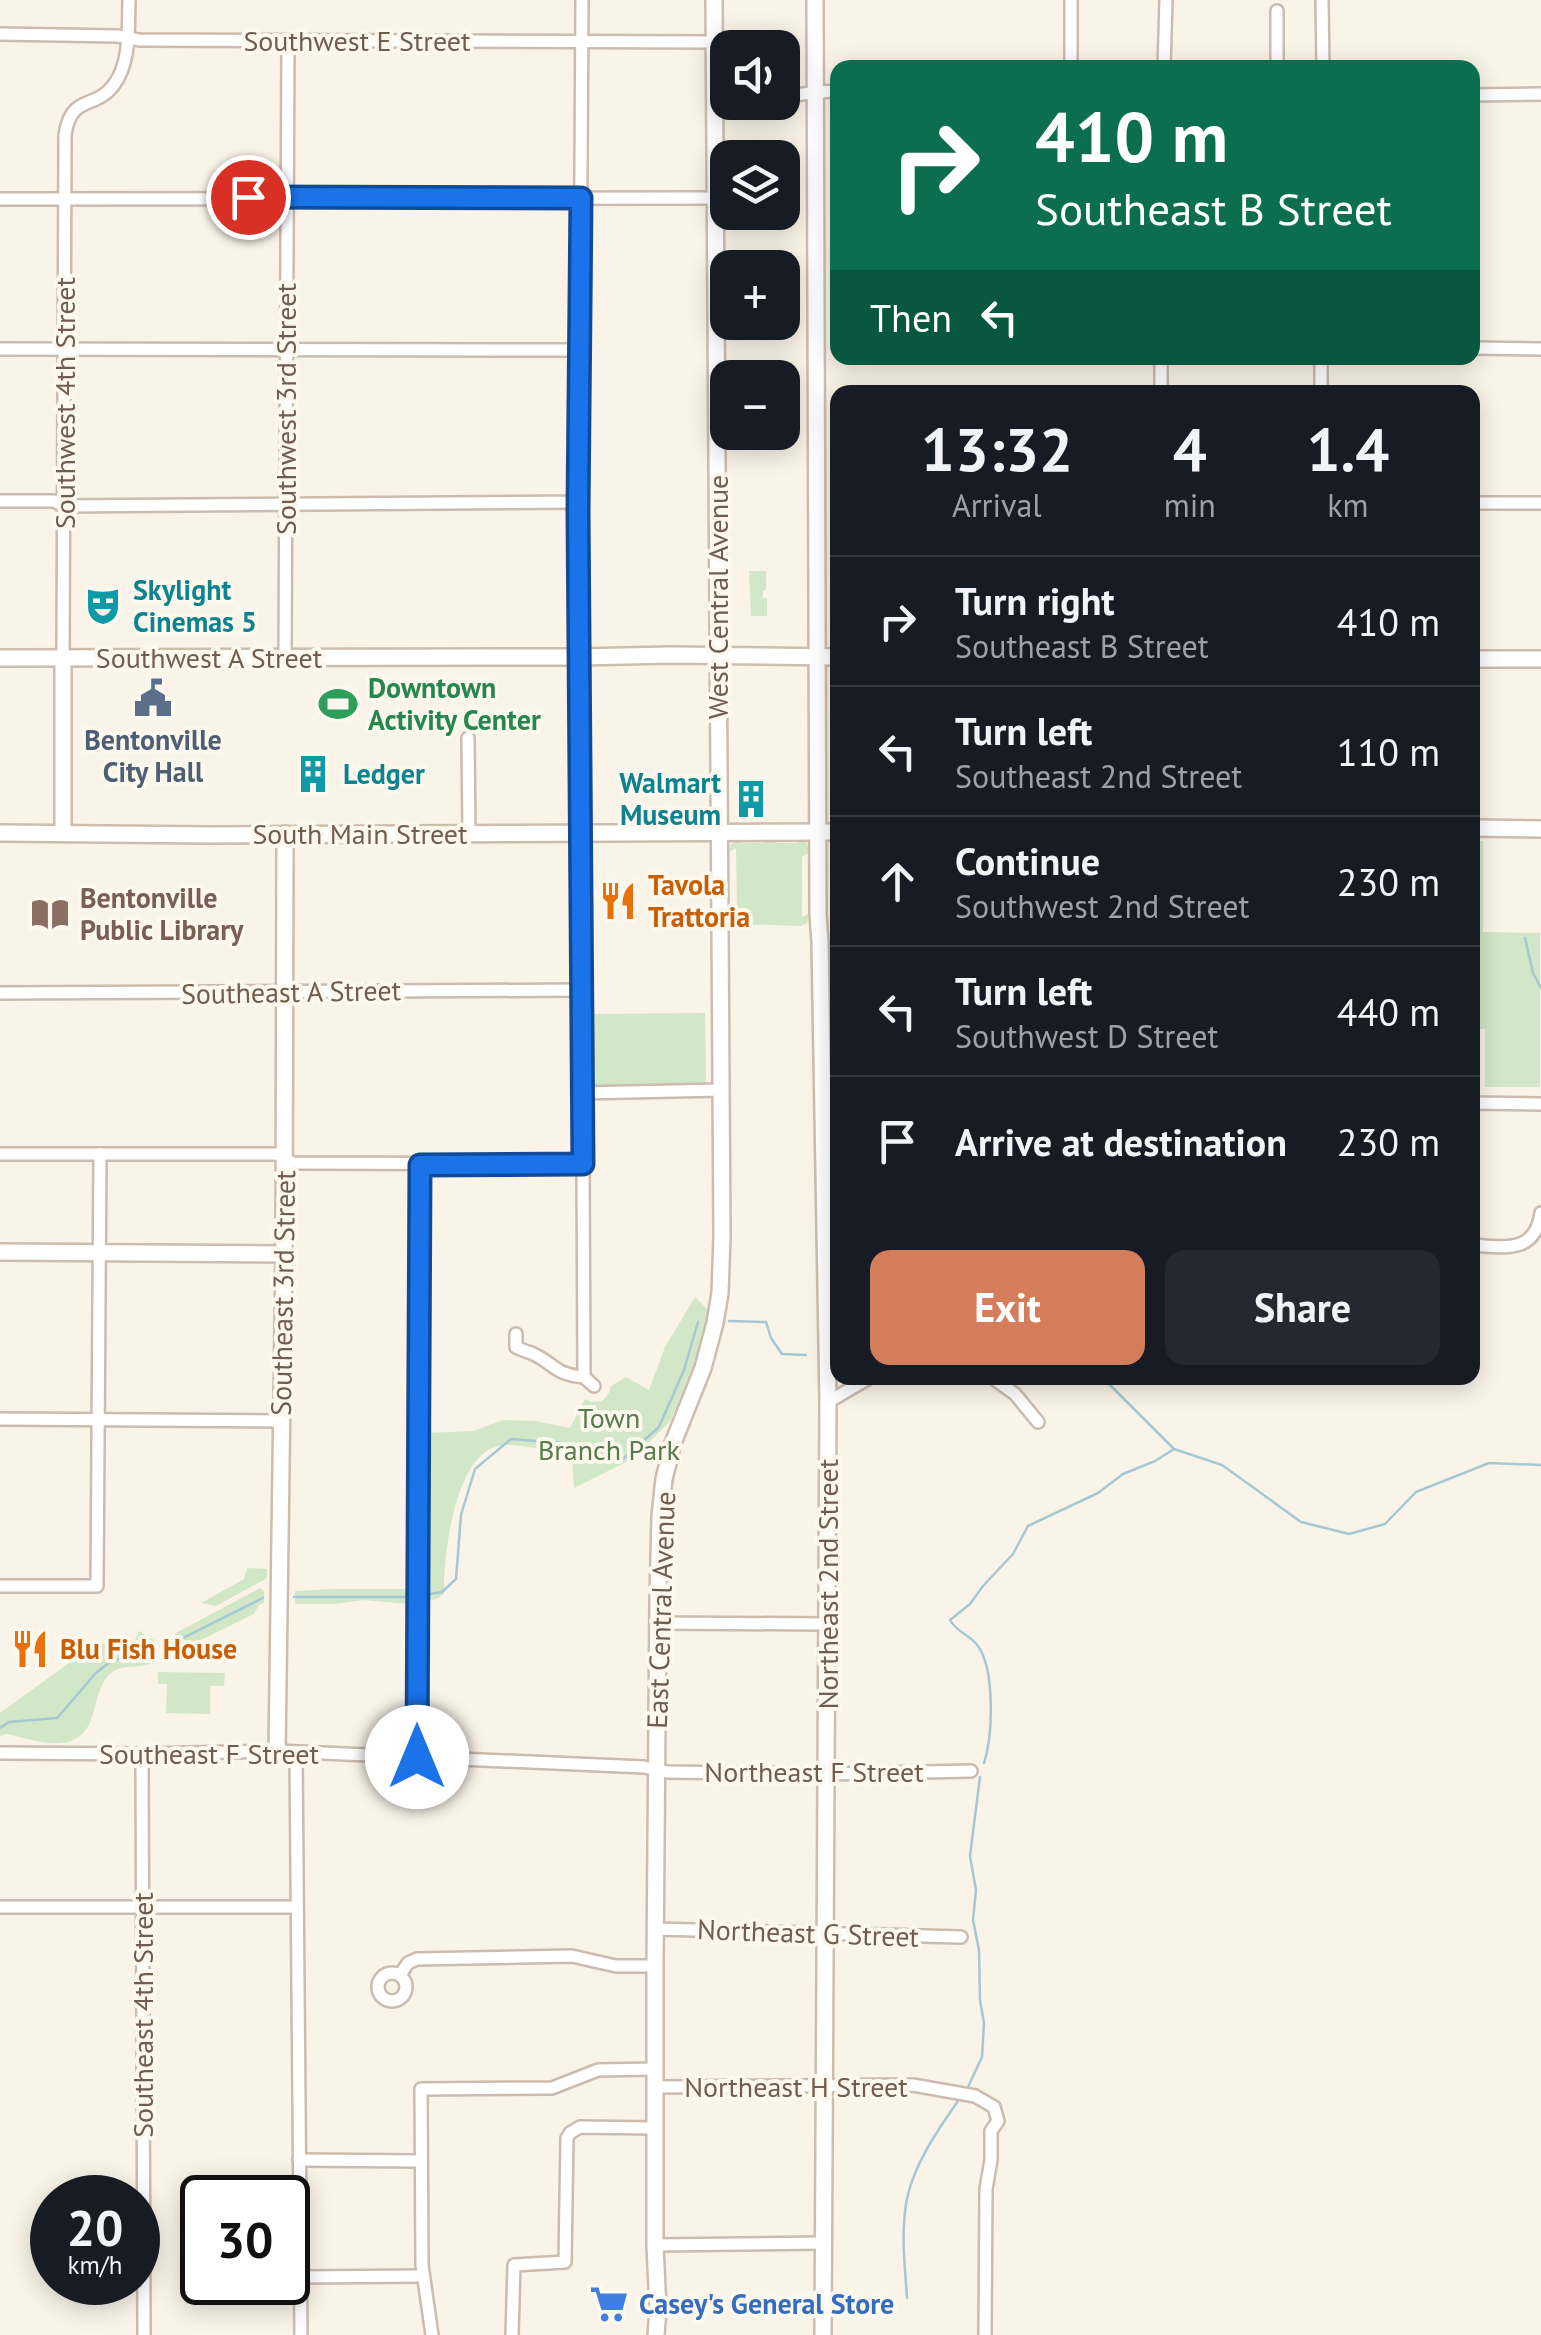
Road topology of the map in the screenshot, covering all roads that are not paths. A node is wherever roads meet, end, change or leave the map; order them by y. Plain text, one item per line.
1 (129, 0) edge
2 (582, 0) edge
3 (714, 0) edge
4 (815, 0) edge
5 (1071, 0) edge
6 (1166, 0) edge
7 (1322, 0) edge
8 (1277, 11) dead end
9 (714, 30) edge
10 (0, 34) edge
11 (128, 39) junction
12 (288, 41) junction
13 (582, 41) junction
14 (710, 42) edge
15 (1071, 60) edge
16 (1164, 60) edge
17 (1277, 60) edge
18 (1323, 60) edge
19 (815, 91) junction
20 (830, 91) edge
21 (1480, 94) edge
22 (1541, 94) edge
23 (800, 96) edge
24 (288, 197) junction
25 (0, 198) edge
26 (64, 198) junction
27 (581, 198) junction
28 (710, 198) edge
29 (714, 230) edge
30 (1480, 348) edge
31 (0, 349) edge
32 (64, 349) junction
33 (286, 349) junction
34 (1541, 349) edge
35 (580, 350) junction
36 (0, 502) edge
37 (580, 502) junction
38 (286, 503) junction
39 (1480, 503) edge
40 (1541, 503) edge
41 (64, 506) junction
42 (718, 656) junction
43 (579, 657) junction
44 (818, 657) junction
45 (830, 657) edge
46 (0, 658) edge
47 (63, 658) junction
48 (285, 658) junction
49 (1480, 659) edge
50 (1541, 659) edge
51 (468, 738) dead end
52 (1480, 828) edge
53 (1541, 829) edge
54 (0, 832) edge
55 (581, 832) junction
56 (830, 832) edge
57 (63, 833) junction
58 (468, 833) junction
59 (818, 833) junction
60 (285, 834) junction
61 (720, 834) junction
62 (582, 990) junction
63 (284, 992) junction
64 (0, 993) edge
65 (722, 1090) junction
66 (582, 1093) junction
67 (830, 1096) edge
68 (1480, 1102) edge
69 (1541, 1104) edge
70 (0, 1154) edge
71 (100, 1154) junction
72 (284, 1158) junction
73 (583, 1164) junction
74 (420, 1165) junction
75 (1541, 1213) edge
76 (1480, 1246) edge
77 (0, 1252) edge
78 (100, 1253) junction
79 (284, 1254) junction
80 (516, 1334) dead end
81 (584, 1377) junction
82 (856, 1385) edge
83 (1003, 1385) edge
84 (594, 1386) dead end
85 (828, 1402) junction
86 (0, 1418) edge
87 (98, 1420) junction
88 (282, 1420) junction
89 (1038, 1422) dead end
90 (0, 1586) edge
91 (657, 1623) junction
92 (828, 1624) junction
93 (277, 1751) junction
94 (296, 1752) junction
95 (0, 1753) edge
96 (142, 1754) junction
97 (417, 1757) junction
98 (656, 1770) junction
99 (971, 1771) dead end
100 (827, 1774) junction
101 (0, 1907) edge
102 (142, 1907) junction
103 (297, 1908) junction
104 (655, 1929) junction
105 (826, 1934) junction
106 (961, 1937) dead end
107 (655, 1966) junction
108 (400, 1976) dead end
109 (654, 2068) junction
110 (825, 2085) junction
111 (654, 2088) junction
112 (654, 2128) junction
113 (299, 2160) junction
114 (421, 2161) junction
115 (299, 2175) edge
116 (824, 2243) junction
117 (655, 2245) junction
118 (423, 2276) junction
119 (310, 2278) edge
120 (300, 2305) edge
121 (144, 2335) edge
122 (301, 2335) edge
123 (432, 2335) edge
124 (512, 2335) edge
125 (656, 2335) edge
126 (823, 2335) edge
127 (985, 2335) edge

1 - 11 street, Southwest 4th Street
2 - 13 street
3 - 9 street, West Central Avenue
4 - 19 street, Northeast 2nd Street
5 - 15 street
6 - 16 street
7 - 18 street
8 - 17 street
10 - 11 street, Southwest E Street
11 - 12 street, Southwest E Street
11 - 26 street, Southwest 4th Street
12 - 13 street, Southwest E Street
12 - 24 street, Southwest 3rd Street
13 - 14 street, Southwest E Street
13 - 27 street
19 - 20 street
19 - 23 street
19 - 44 street, Northeast 2nd Street
21 - 22 street
24 - 26 street
24 - 27 street
24 - 33 street, Southwest 3rd Street
25 - 26 street
26 - 32 street, Southwest 4th Street
27 - 28 street
27 - 35 street
29 - 42 street, West Central Avenue
30 - 34 street
31 - 32 street
32 - 33 street
32 - 41 street, Southwest 4th Street
33 - 35 street
33 - 38 street, Southwest 3rd Street
35 - 37 street
36 - 41 street
37 - 38 street
37 - 43 street
38 - 41 street
38 - 48 street, Southwest 3rd Street
39 - 40 street
41 - 47 street, Southwest 4th Street
42 - 43 street, Southwest A Street
42 - 44 street, Southwest A Street
42 - 61 street, West Central Avenue
43 - 48 street, Southwest A Street
43 - 55 street
44 - 45 street, Southwest A Street
44 - 59 street, Northeast 2nd Street
46 - 47 street, Southwest A Street
47 - 48 street, Southwest A Street
47 - 57 street, Southwest 4th Street
49 - 50 street
51 - 58 street
52 - 53 street
54 - 57 street, South Main Street
55 - 58 street, South Main Street
55 - 61 street, South Main Street
55 - 62 street
56 - 59 street, South Main Street
57 - 60 street, South Main Street
58 - 60 street, South Main Street
59 - 61 street, South Main Street
59 - 67 street, Northeast 2nd Street
60 - 63 street, Southeast 3rd Street
61 - 65 street, East Central Avenue
62 - 63 street, Southeast A Street
62 - 66 street
63 - 64 street, Southeast A Street
63 - 72 street, Southeast 3rd Street
65 - 66 street
65 - 91 street, East Central Avenue
66 - 73 street
67 - 85 street, Northeast 2nd Street
68 - 69 street
70 - 71 street
71 - 72 street
71 - 78 street
72 - 74 street
72 - 79 street, Southeast 3rd Street
73 - 74 street
73 - 81 street
74 - 97 street
75 - 76 street
77 - 78 street
78 - 79 street
78 - 87 street
79 - 88 street, Southeast 3rd Street
80 - 81 street
81 - 84 street
82 - 85 street
83 - 89 street
85 - 92 street, Northeast 2nd Street
86 - 87 street
87 - 88 street
87 - 90 street
88 - 93 street, Southeast 3rd Street
91 - 92 street
91 - 98 street, East Central Avenue
92 - 100 street, Northeast 2nd Street
93 - 94 street, Southeast F Street
93 - 96 street, Southeast F Street
94 - 97 street, Southeast F Street
94 - 103 street
95 - 96 street, Southeast F Street
96 - 102 street, Southeast 4th Street
97 - 98 street, Southeast F Street
98 - 100 street, Northeast F Street
98 - 104 street, East Central Avenue
99 - 100 street, Northeast F Street
100 - 105 street, Northeast 2nd Street
101 - 102 street
102 - 103 street
102 - 121 street, Southeast 4th Street
103 - 113 street
104 - 105 street, Northeast G Street
104 - 107 street, East Central Avenue
105 - 106 street, Northeast G Street
105 - 110 street, Northeast 2nd Street
107 - 108 street
107 - 109 street, East Central Avenue
109 - 111 street, East Central Avenue
109 - 114 street
110 - 111 street, Northeast H Street
110 - 116 street, Northeast 2nd Street
110 - 127 street, Northeast H Street
111 - 112 street, East Central Avenue
112 - 117 street, East Central Avenue
112 - 124 street
113 - 114 street
113 - 115 street
114 - 118 street
116 - 117 street
116 - 126 street, Northeast 2nd Street
117 - 125 street, East Central Avenue
118 - 119 street
118 - 123 street
120 - 122 street

